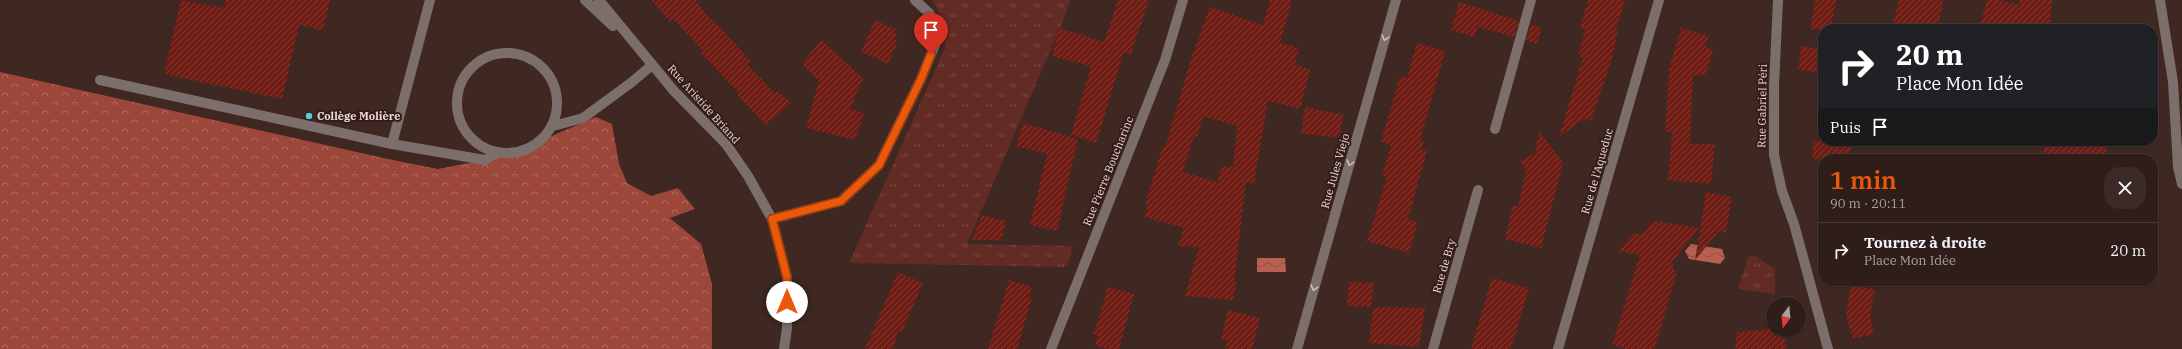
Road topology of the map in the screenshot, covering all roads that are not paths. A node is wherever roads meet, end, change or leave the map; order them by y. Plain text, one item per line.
1 (430, 0) edge
2 (585, 0) edge
3 (599, 0) edge
4 (915, 0) edge
5 (1183, 0) edge
6 (1396, 0) edge
7 (1531, 0) edge
8 (1659, 0) edge
9 (1778, 0) edge
10 (2160, 0) edge
11 (649, 61) junction
12 (100, 80) dead end
13 (552, 126) junction
14 (1495, 130) dead end
15 (392, 144) junction
16 (497, 153) junction
17 (2182, 184) edge
18 (1478, 190) dead end
19 (772, 219) junction
20 (784, 349) edge
21 (1051, 349) edge
22 (1297, 349) edge
23 (1433, 349) edge
24 (1558, 349) edge
25 (1828, 349) edge

1 - 15 street
2 - 11 street, Rue Aristide Briand
3 - 11 street, Rue Aristide Briand
4 - 19 street
5 - 21 street, Rue Pierre Boucharinc
6 -> 22 street, Rue Jules Viejo
7 - 14 street
8 - 24 street, Rue de l'Aqueduc
9 - 25 street, Rue Gabriel Péri
10 - 17 street
11 - 13 street
11 - 19 street, Rue Aristide Briand
12 - 15 street
13 - 16 street
13 - 16 street
15 - 16 street
18 - 23 street, Rue de Bry
19 - 20 street, Rue Aristide Briand

